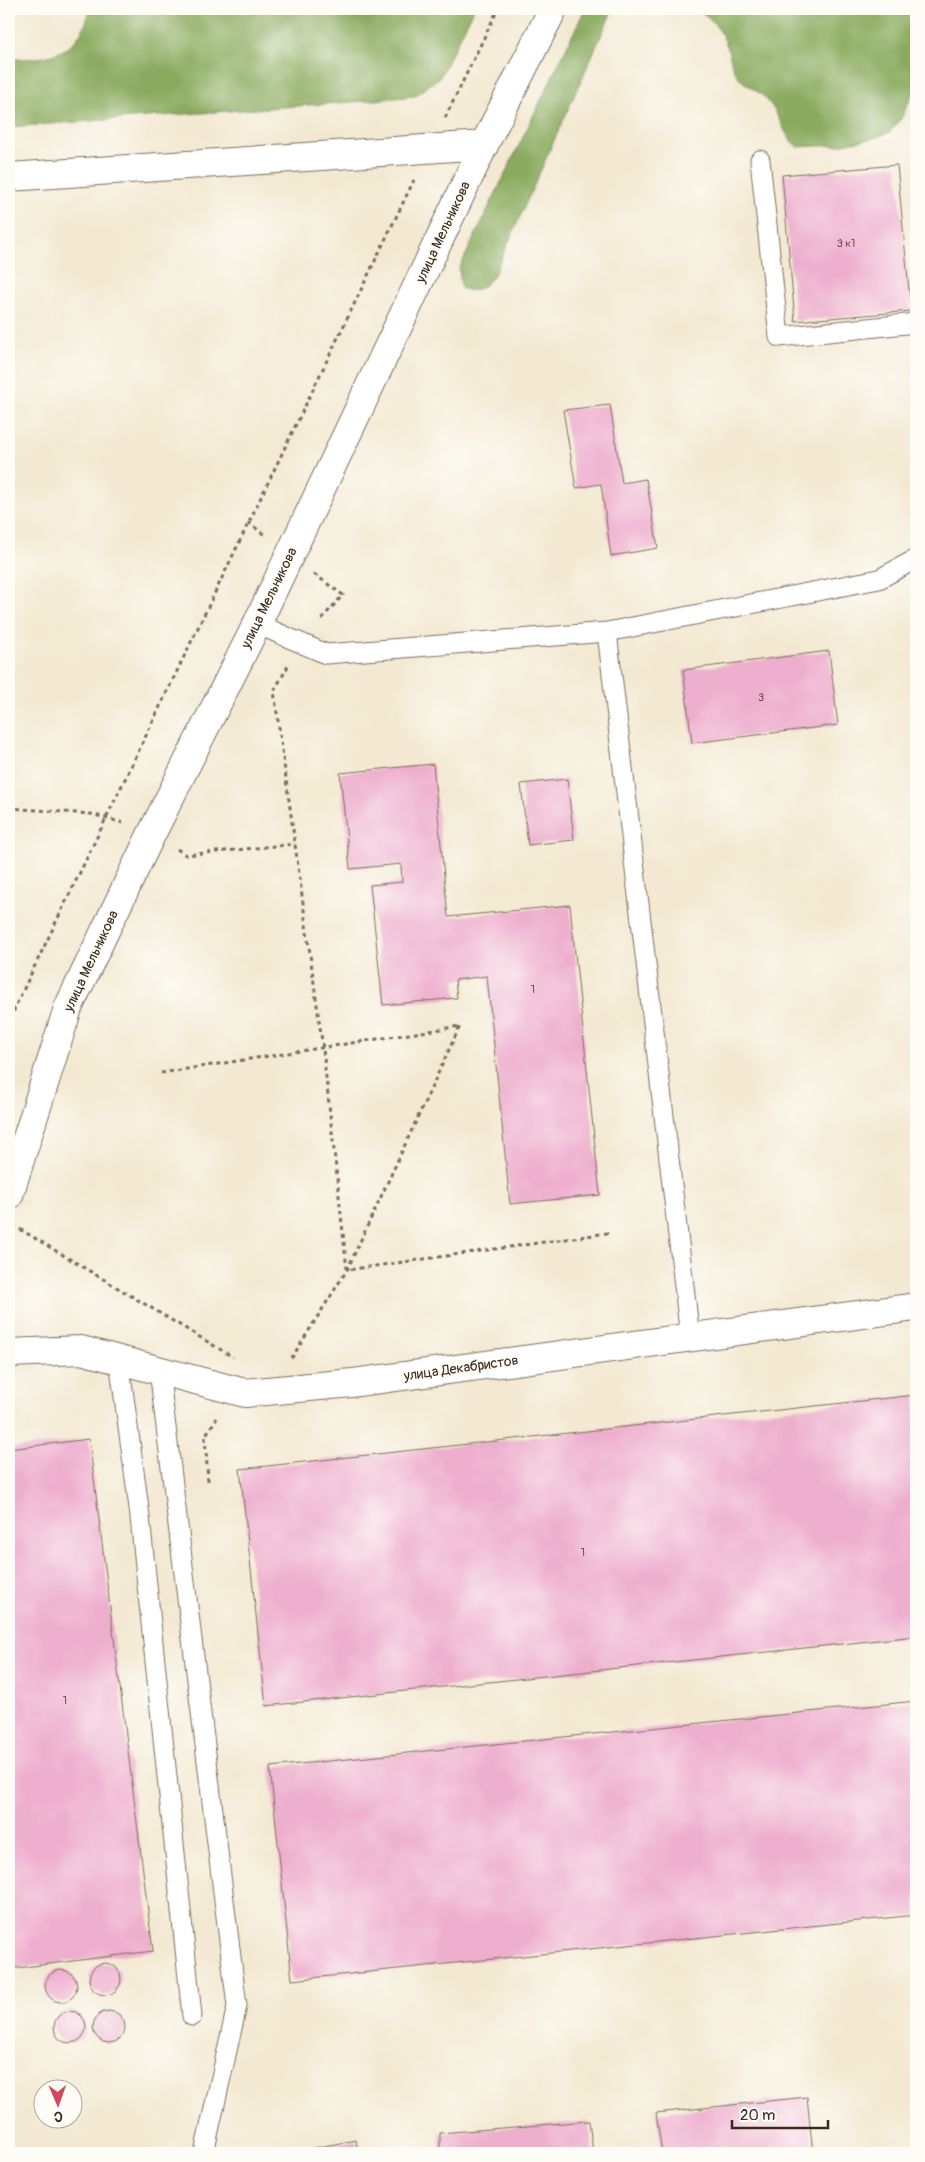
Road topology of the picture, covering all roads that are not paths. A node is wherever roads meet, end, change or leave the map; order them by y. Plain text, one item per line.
1 (553, 9) edge
2 (484, 145) junction
3 (760, 160) dead end
4 (9, 177) edge
5 (916, 323) edge
6 (916, 559) edge
7 (258, 624) junction
8 (607, 632) junction
9 (9, 1195) edge
10 (916, 1307) edge
11 (690, 1337) junction
12 (9, 1353) edge
13 (119, 1360) junction
14 (158, 1370) junction
15 (192, 2016) dead end
16 (204, 2153) edge

1 - 2 street, улица Мельникова
2 - 4 street
2 - 7 street, улица Мельникова
3 - 5 lane
6 - 8 lane
7 - 8 lane
7 - 9 street, улица Мельникова
8 - 11 lane
10 - 11 street, улица Декабристов
11 - 14 street, улица Декабристов
12 - 13 street, улица Декабристов
13 - 14 street, улица Декабристов
13 - 15 lane
14 - 16 lane

